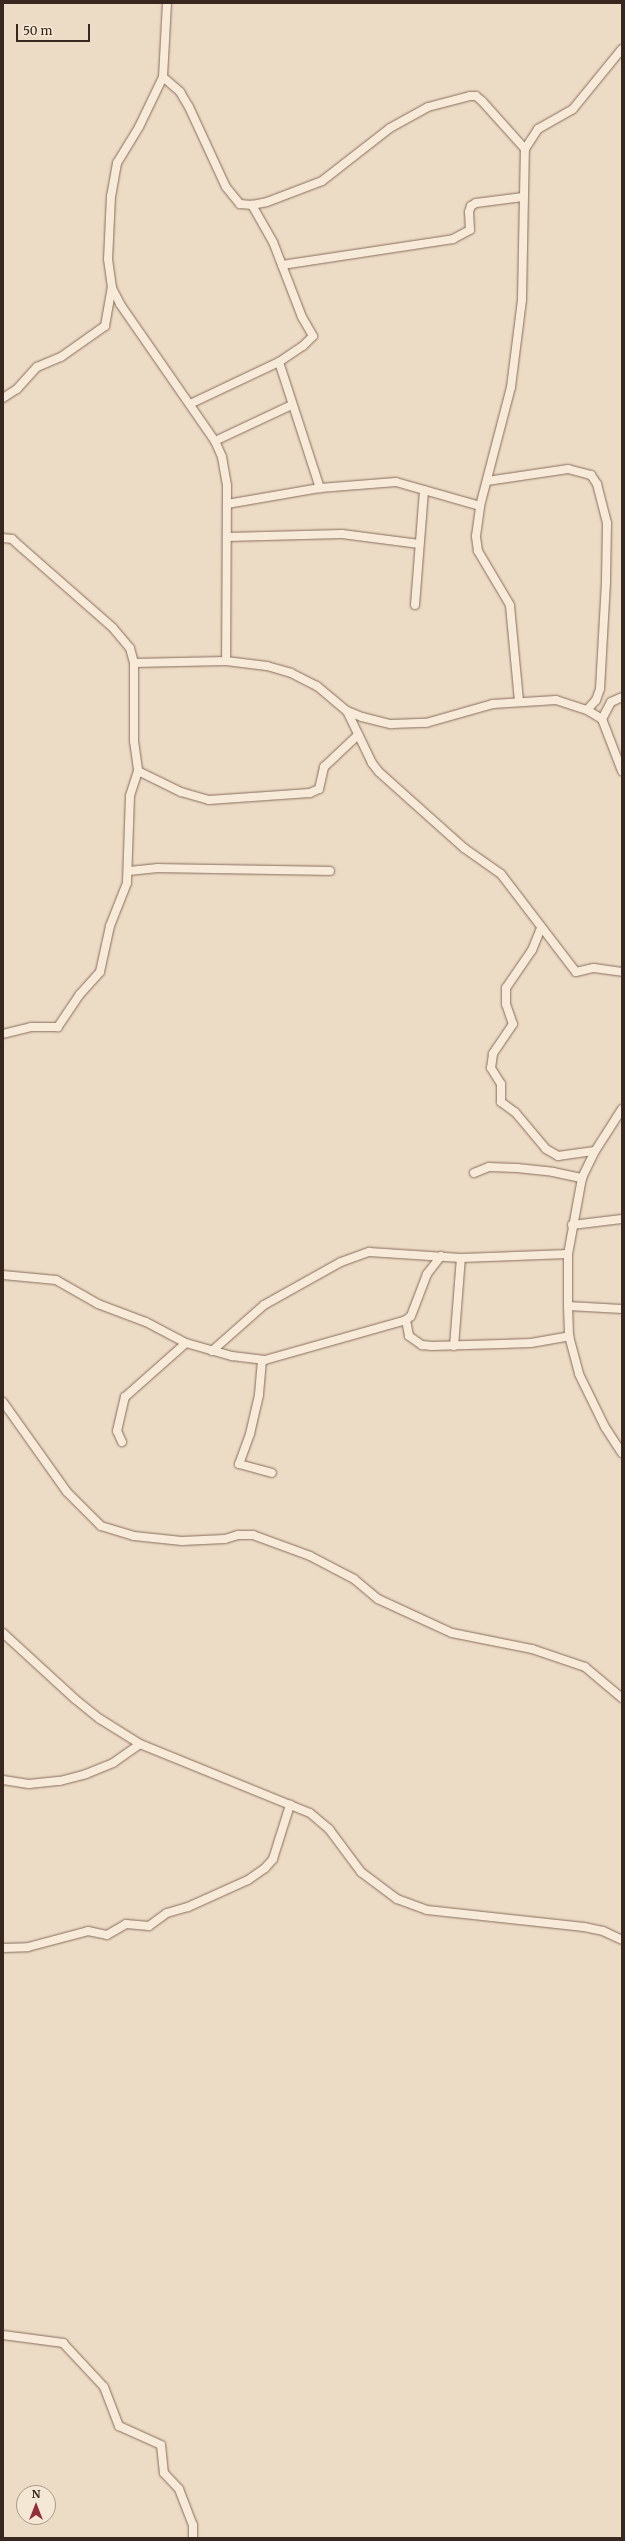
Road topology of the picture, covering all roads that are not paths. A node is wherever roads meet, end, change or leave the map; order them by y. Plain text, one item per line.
1 (167, 3) edge
2 (622, 49) edge
3 (163, 77) junction
4 (525, 149) junction
5 (523, 197) junction
6 (252, 205) junction
7 (282, 265) junction
8 (112, 288) junction
9 (279, 362) junction
10 (3, 398) edge
11 (190, 404) junction
12 (292, 405) junction
13 (215, 441) junction
14 (487, 481) junction
15 (320, 488) junction
16 (424, 490) junction
17 (227, 504) junction
18 (480, 506) junction
19 (3, 538) edge
20 (227, 538) junction
21 (419, 544) junction
22 (415, 605) dead end
23 (226, 661) junction
24 (134, 662) junction
25 (622, 697) edge
26 (519, 701) junction
27 (347, 710) junction
28 (587, 710) junction
29 (602, 719) junction
30 (358, 735) junction
31 (620, 760) edge
32 (138, 771) junction
33 (622, 772) edge
34 (129, 870) junction
35 (330, 871) dead end
36 (541, 928) junction
37 (622, 972) edge
38 (3, 1034) edge
39 (622, 1109) edge
40 (595, 1151) junction
41 (474, 1173) dead end
42 (582, 1178) junction
43 (622, 1219) edge
44 (572, 1225) junction
45 (568, 1254) junction
46 (441, 1256) junction
47 (461, 1258) junction
48 (3, 1275) edge
49 (568, 1306) junction
50 (622, 1309) edge
51 (406, 1320) junction
52 (569, 1336) junction
53 (186, 1343) junction
54 (454, 1346) junction
55 (212, 1351) junction
56 (262, 1360) junction
57 (3, 1402) edge
58 (122, 1442) dead end
59 (622, 1453) edge
60 (272, 1473) dead end
61 (3, 1633) edge
62 (622, 1698) edge
63 (140, 1744) junction
64 (3, 1780) edge
65 (290, 1805) junction
66 (622, 1940) edge
67 (3, 1948) edge
68 (3, 2335) edge
69 (193, 2538) edge

1 - 3 street
2 - 4 street
3 - 6 street
3 - 8 street
4 - 5 street
4 - 6 street
5 - 7 street
5 - 14 street
6 - 7 street
7 - 9 street
8 - 10 street
8 - 11 street
9 - 11 street
9 - 12 street
11 - 13 street
12 - 13 street
12 - 15 street
13 - 17 street
14 - 18 street
14 - 28 street
15 - 16 street
15 - 17 street
16 - 18 street
16 - 21 street
17 - 20 street
18 - 26 street
19 - 24 street
20 - 21 street
20 - 23 street
21 - 22 street
23 - 24 street
23 - 27 street
24 - 32 street
25 - 29 street
26 - 27 street
26 - 28 street
27 - 30 street
28 - 29 street
29 - 31 street
30 - 32 street
30 - 36 street
31 - 33 street
32 - 34 street
34 - 35 street
34 - 38 street
36 - 37 street
36 - 40 street
39 - 40 street
40 - 42 street
41 - 42 street
42 - 44 street
43 - 44 street
44 - 45 street
45 - 47 street
45 - 49 street
46 - 47 street
46 - 51 street
46 - 55 street
47 - 54 street
48 - 53 street
49 - 50 street
49 - 52 street
51 - 54 street
51 - 56 street
52 - 54 street
52 - 59 street
53 - 55 street
53 - 58 street
55 - 56 street
56 - 60 street
57 - 62 street
61 - 63 street
63 - 64 street
63 - 65 street
65 - 66 street
65 - 67 street
68 - 69 street

